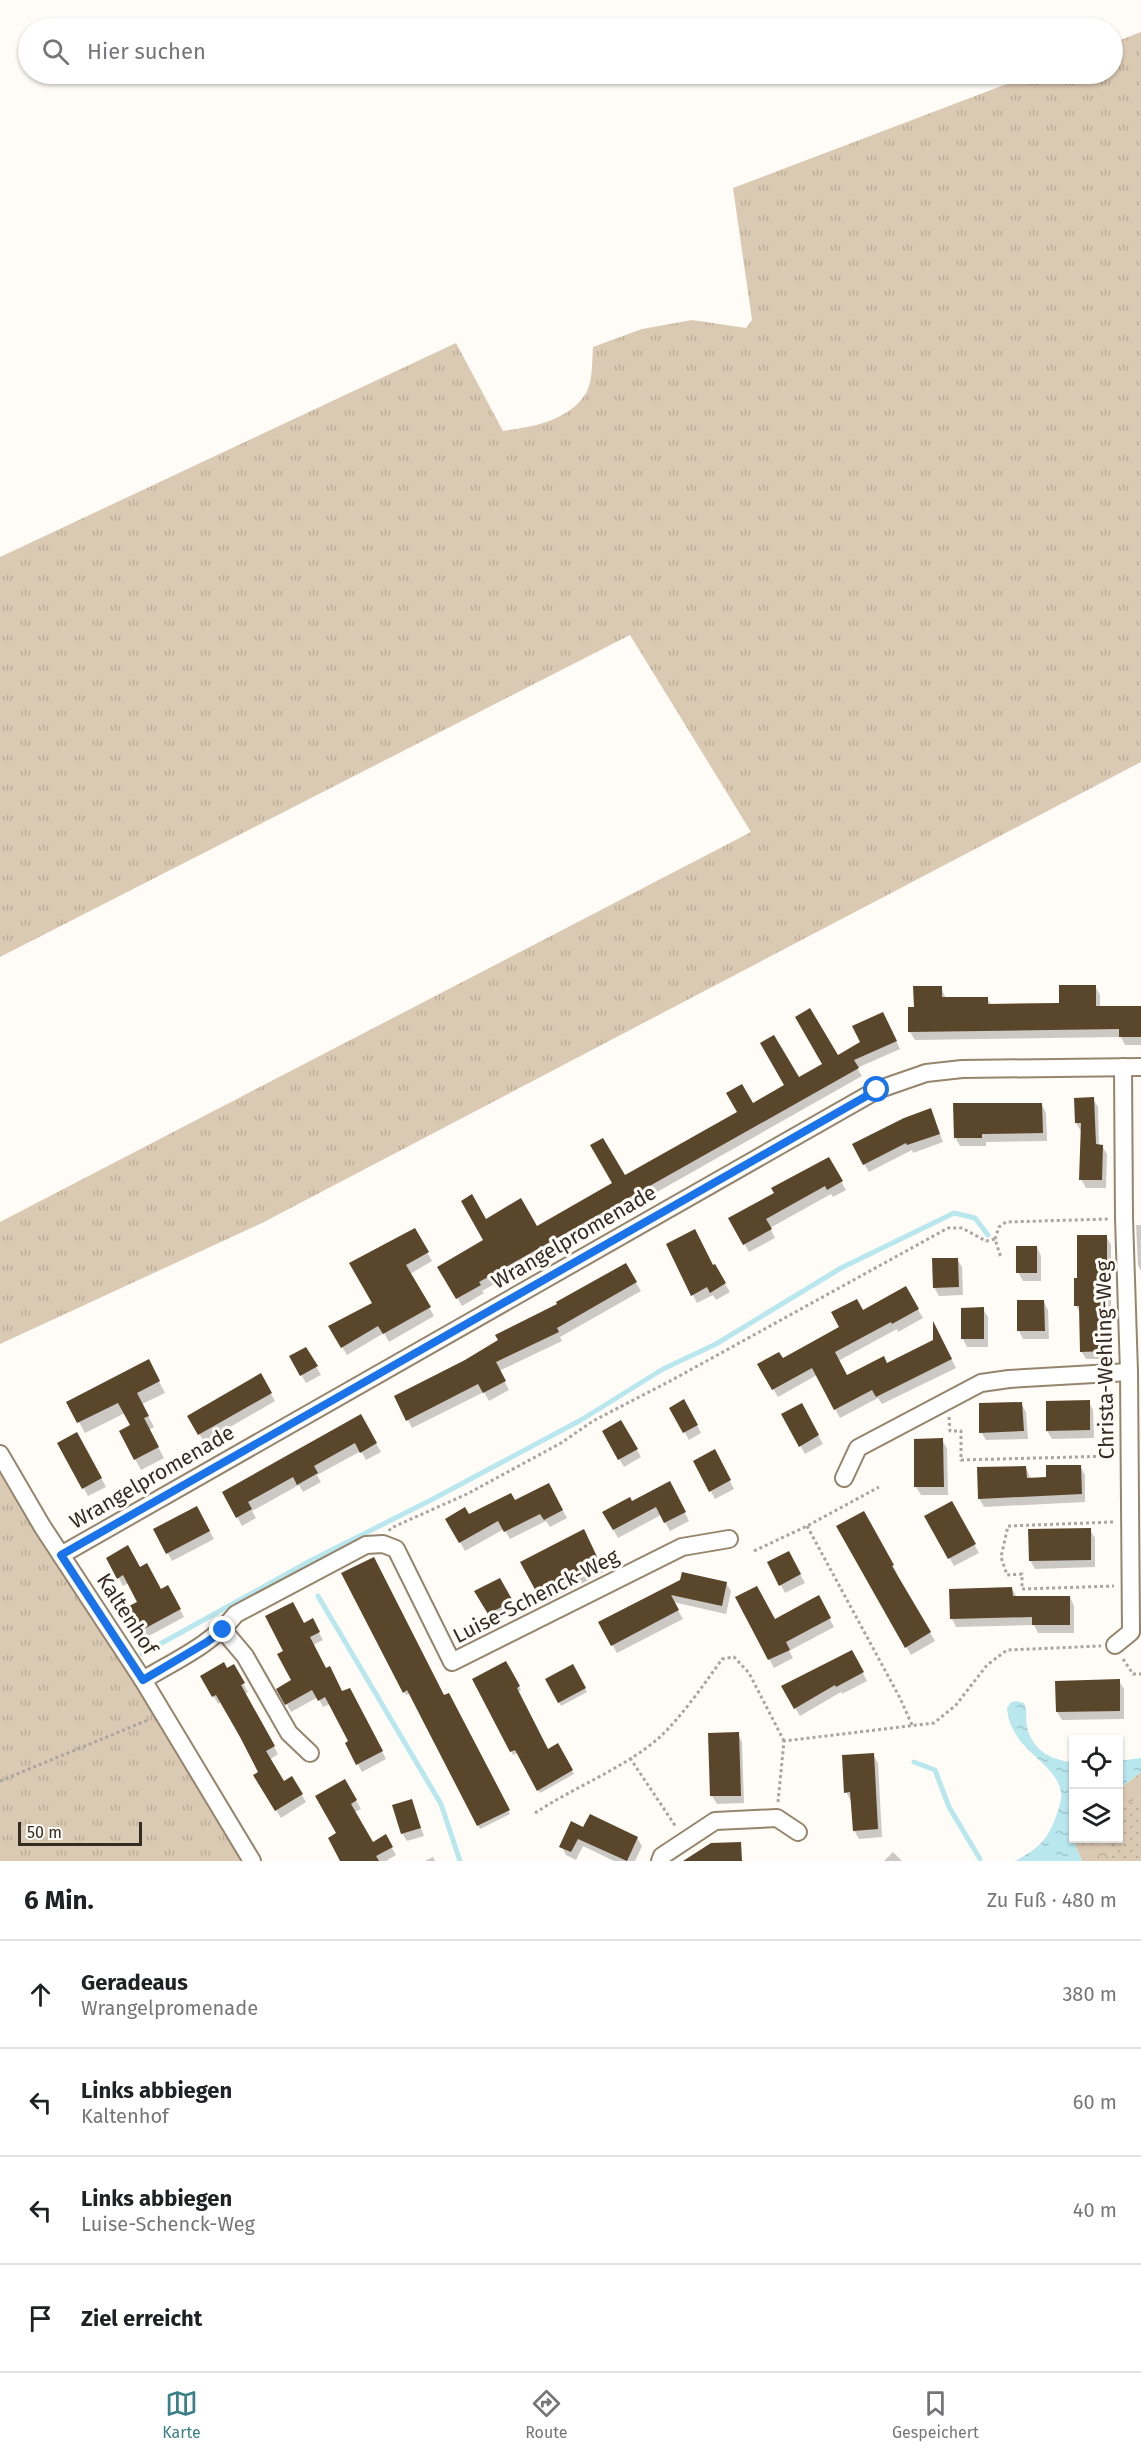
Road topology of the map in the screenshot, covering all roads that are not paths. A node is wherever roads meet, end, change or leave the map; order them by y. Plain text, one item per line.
1 (1141, 1066) edge
2 (1123, 1067) junction
3 (1129, 1372) junction
4 (0, 1454) edge
5 (844, 1478) dead end
6 (729, 1539) dead end
7 (61, 1555) junction
8 (223, 1630) junction
9 (1115, 1645) road end
10 (143, 1680) junction
11 (310, 1753) dead end
12 (798, 1832) dead end
13 (252, 1861) edge
14 (660, 1861) edge

1 - 2 street, Wrangelpromenade
2 - 3 street, Christa-Wehling-Weg
2 - 7 street, Wrangelpromenade
3 - 5 street
3 - 9 street, Christa-Wehling-Weg
4 - 7 street, Kaltenhof
6 - 8 street, Luise-Schenck-Weg
7 - 10 street, Kaltenhof
8 - 10 street
8 - 11 street
10 - 13 street, Kaltenhof
12 - 14 street

